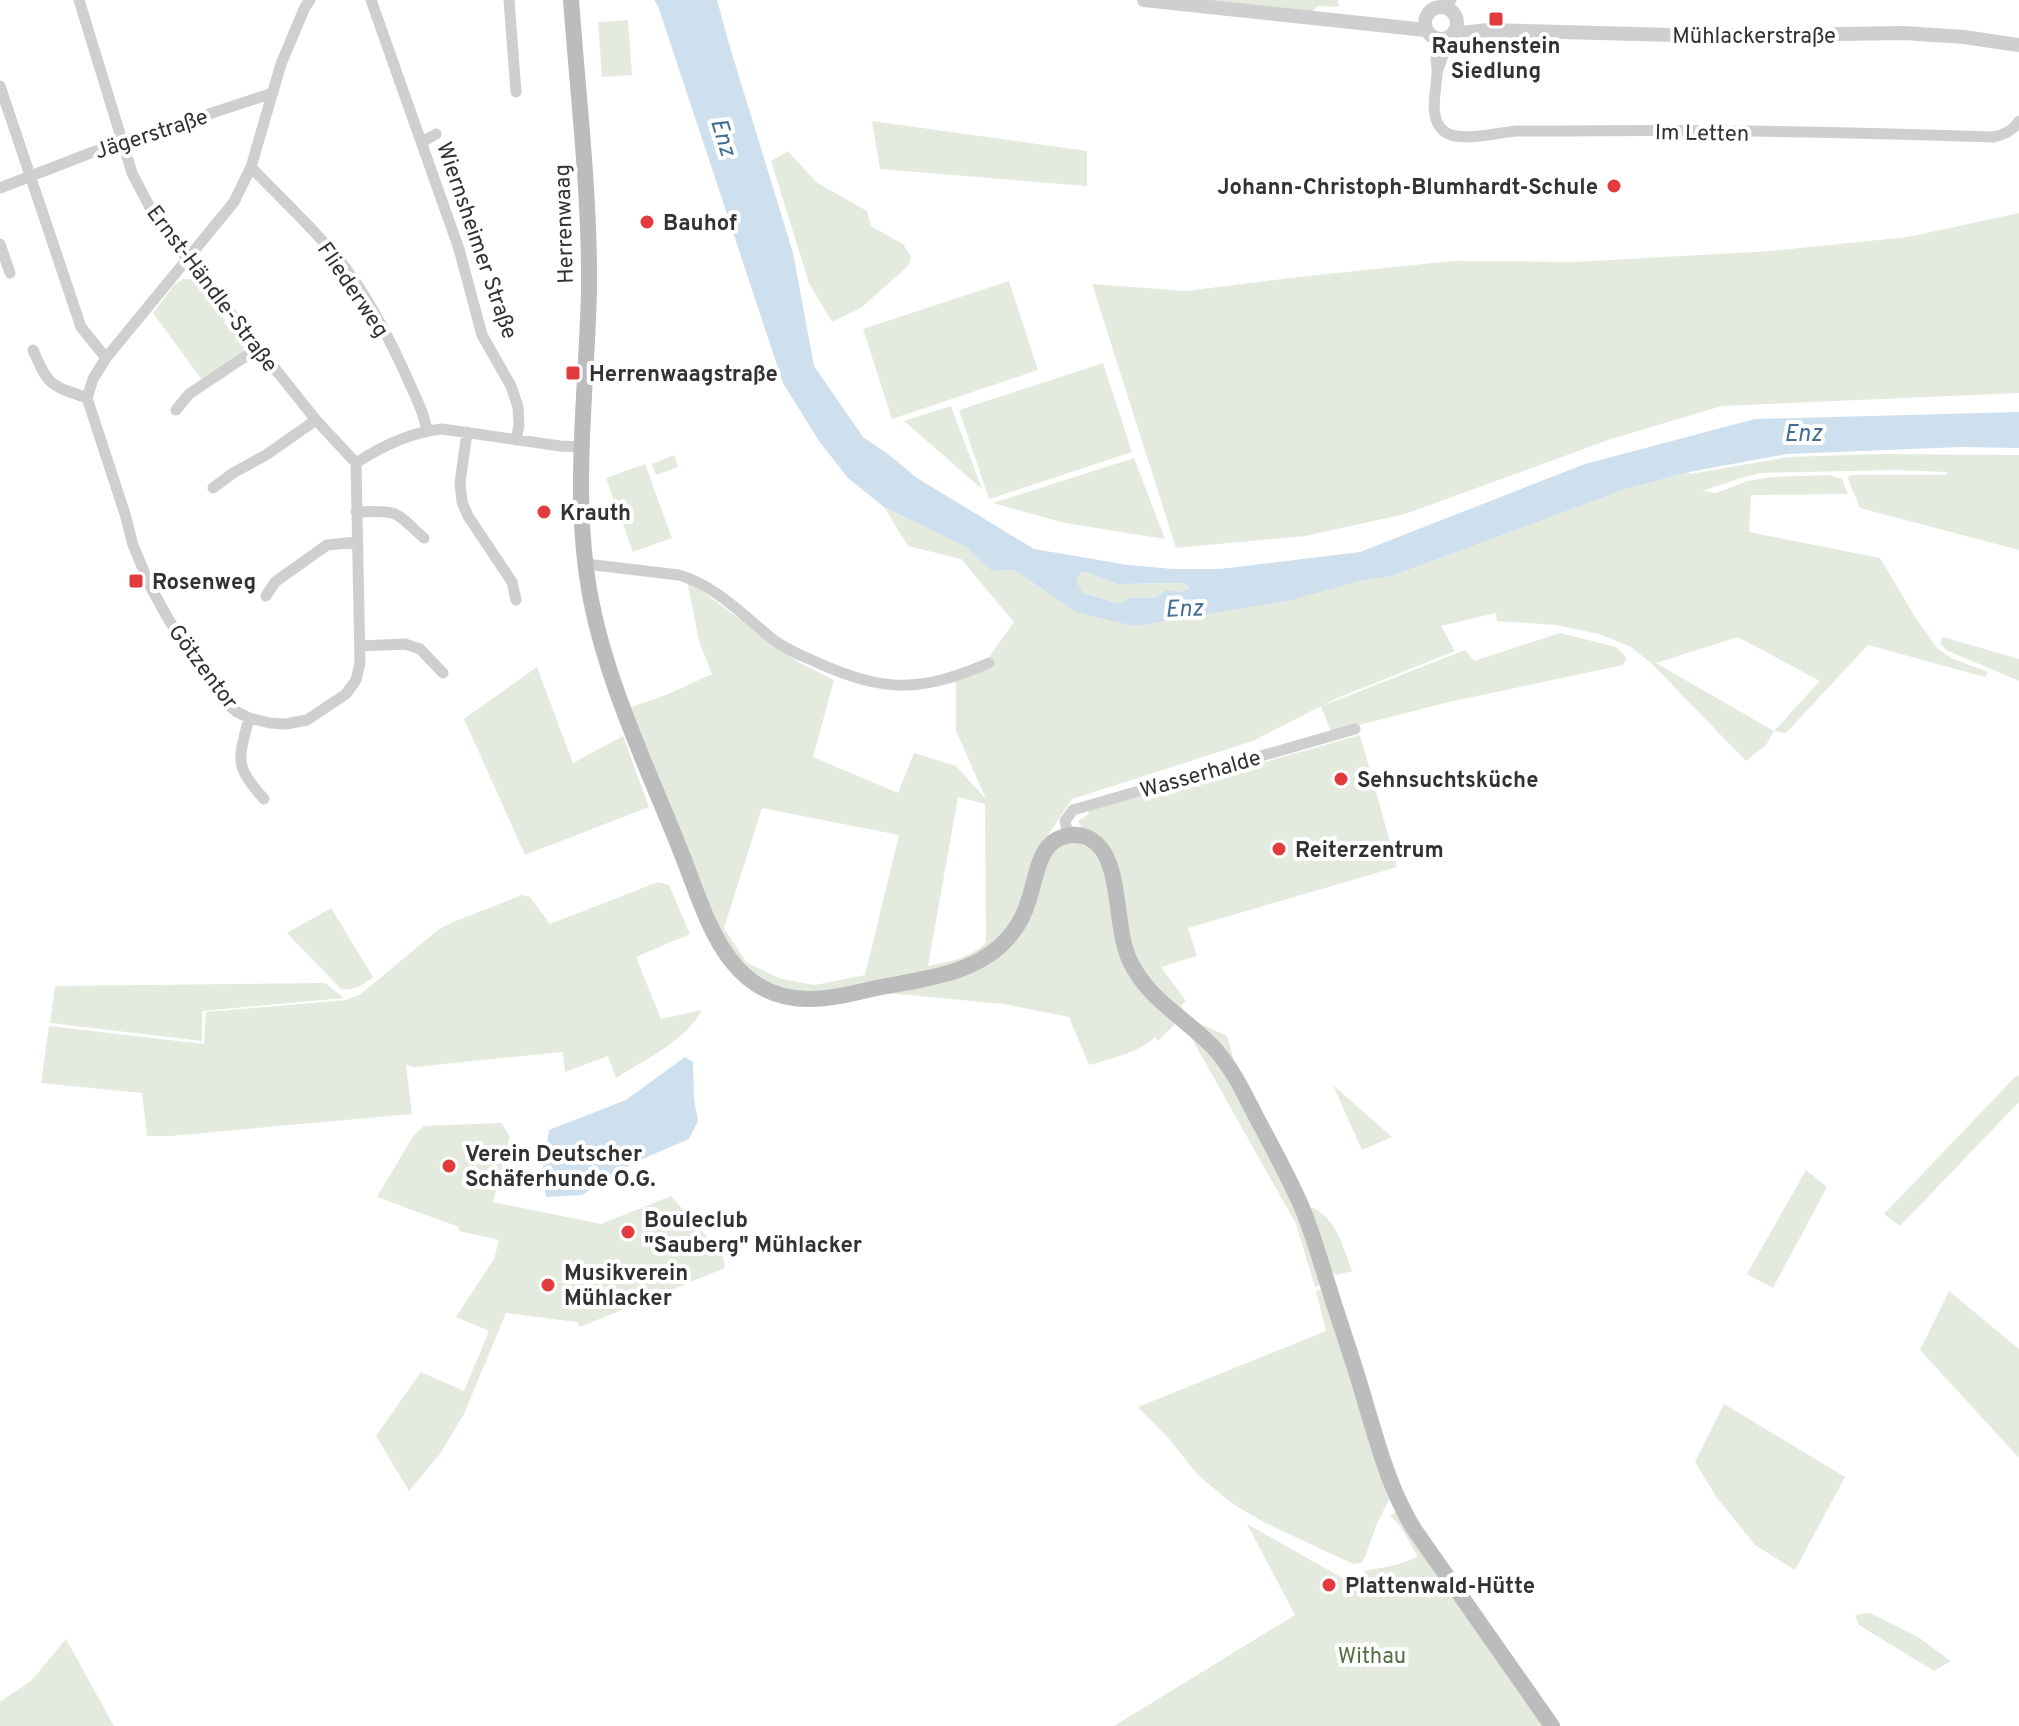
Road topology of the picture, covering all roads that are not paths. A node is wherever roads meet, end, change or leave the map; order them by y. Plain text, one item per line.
1 (79, 0) edge
2 (310, 0) edge
3 (371, 0) edge
4 (509, 0) edge
5 (571, 0) edge
6 (1144, 0) edge
7 (1448, 4) edge
8 (1441, 30) junction
9 (2019, 45) edge
10 (0, 86) edge
11 (516, 92) dead end
12 (273, 93) junction
13 (2019, 121) edge
14 (436, 134) dead end
15 (422, 142) junction
16 (122, 144) junction
17 (251, 167) junction
18 (30, 175) junction
19 (0, 188) edge
20 (0, 244) edge
21 (188, 258) junction
22 (10, 273) dead end
23 (258, 348) junction
24 (33, 350) dead end
25 (106, 358) junction
26 (87, 398) junction
27 (176, 410) dead end
28 (316, 420) junction
29 (427, 431) junction
30 (467, 432) junction
31 (516, 440) junction
32 (580, 447) junction
33 (356, 463) junction
34 (213, 488) dead end
35 (356, 512) junction
36 (424, 538) dead end
37 (357, 542) junction
38 (586, 564) junction
39 (266, 596) dead end
40 (516, 600) dead end
41 (360, 646) junction
42 (989, 663) dead end
43 (443, 673) dead end
44 (249, 718) junction
45 (1355, 729) dead end
46 (264, 799) dead end
47 (1068, 835) junction
48 (1552, 1726) edge

1 - 16 street, Ernst-Händle-Straße
2 - 12 street
3 - 15 street, Wiernsheimer Straße
4 - 11 street
5 - 32 main road, Herrenwaag
6 - 8 street
7 - 8 street
8 - 9 street, Mühlackerstraße
8 - 13 street, Im Letten
10 - 18 street
12 - 16 street, Jägerstraße
12 - 17 street
14 - 15 street
15 - 31 street, Wiernsheimer Straße
16 - 18 street, Jägerstraße
16 - 21 street, Ernst-Händle-Straße
17 - 21 street
17 - 29 street, Fliederweg
18 - 19 street, Jägerstraße
18 - 25 street
20 - 22 street
21 - 23 street, Ernst-Händle-Straße
21 - 25 street
23 - 27 street
23 - 28 street, Ernst-Händle-Straße
24 - 26 street
25 - 26 street
26 - 44 street, Götzentor
28 - 33 street, Ernst-Händle-Straße
28 - 34 street
29 - 30 street
29 - 33 street
30 - 31 street
30 - 40 street
31 - 32 street
32 - 38 main road
33 - 35 street, Götzentor
35 - 36 street
35 - 37 street, Götzentor
37 - 39 street
37 - 41 street, Götzentor
38 - 42 street
38 - 47 main road
41 - 43 street
41 - 44 street, Götzentor
44 - 46 street
45 - 47 street, Wasserhalde
47 - 48 main road

